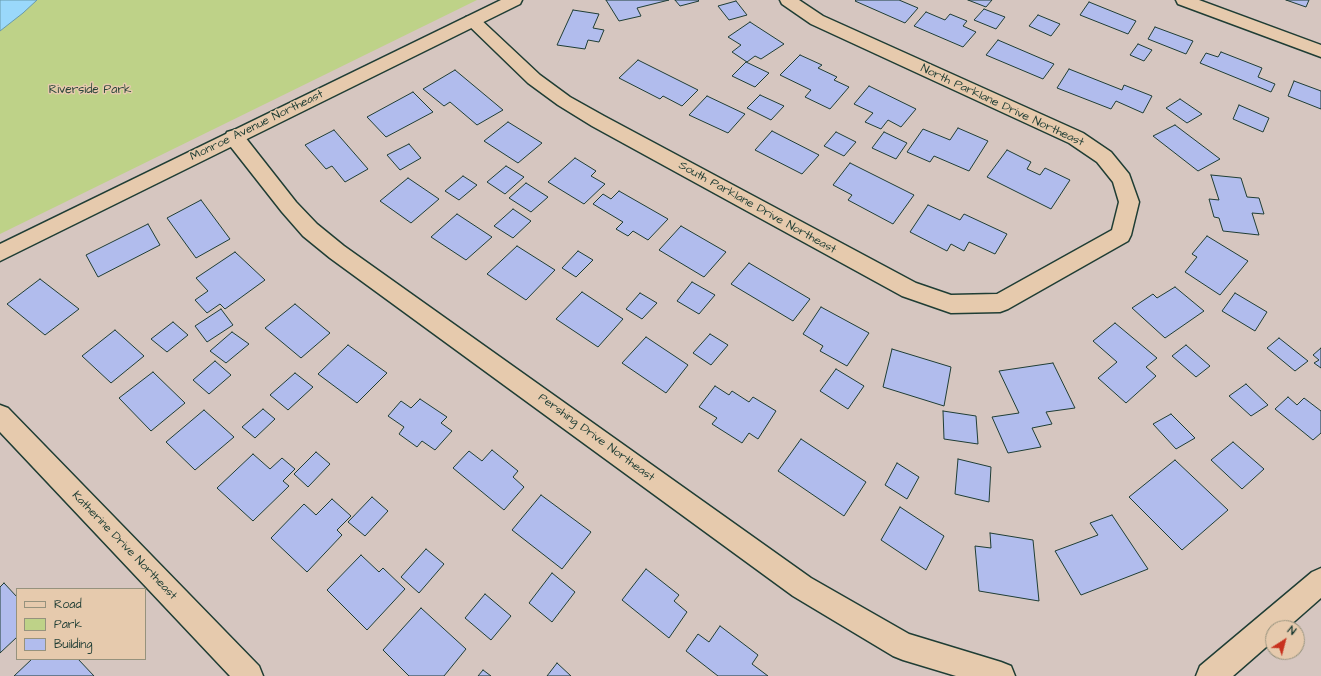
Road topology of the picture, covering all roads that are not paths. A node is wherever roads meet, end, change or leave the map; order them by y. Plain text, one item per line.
1 (514, 0) edge
2 (788, 0) edge
3 (1184, 0) edge
4 (472, 22) junction
5 (1321, 51) edge
6 (234, 138) junction
7 (0, 253) edge
8 (1067, 266) joint
9 (0, 416) edge
10 (1321, 581) edge
11 (249, 676) edge
12 (1001, 676) edge
13 (1210, 676) edge

1 - 4 street, Monroe Avenue Northeast
2 - 8 street, North Parklane Drive Northeast
3 - 5 street
4 - 6 street, Monroe Avenue Northeast
4 - 8 street, South Parklane Drive Northeast
6 - 7 street, Monroe Avenue Northeast
6 - 12 street, Pershing Drive Northeast
9 - 11 street, Katherine Drive Northeast
10 - 13 street

